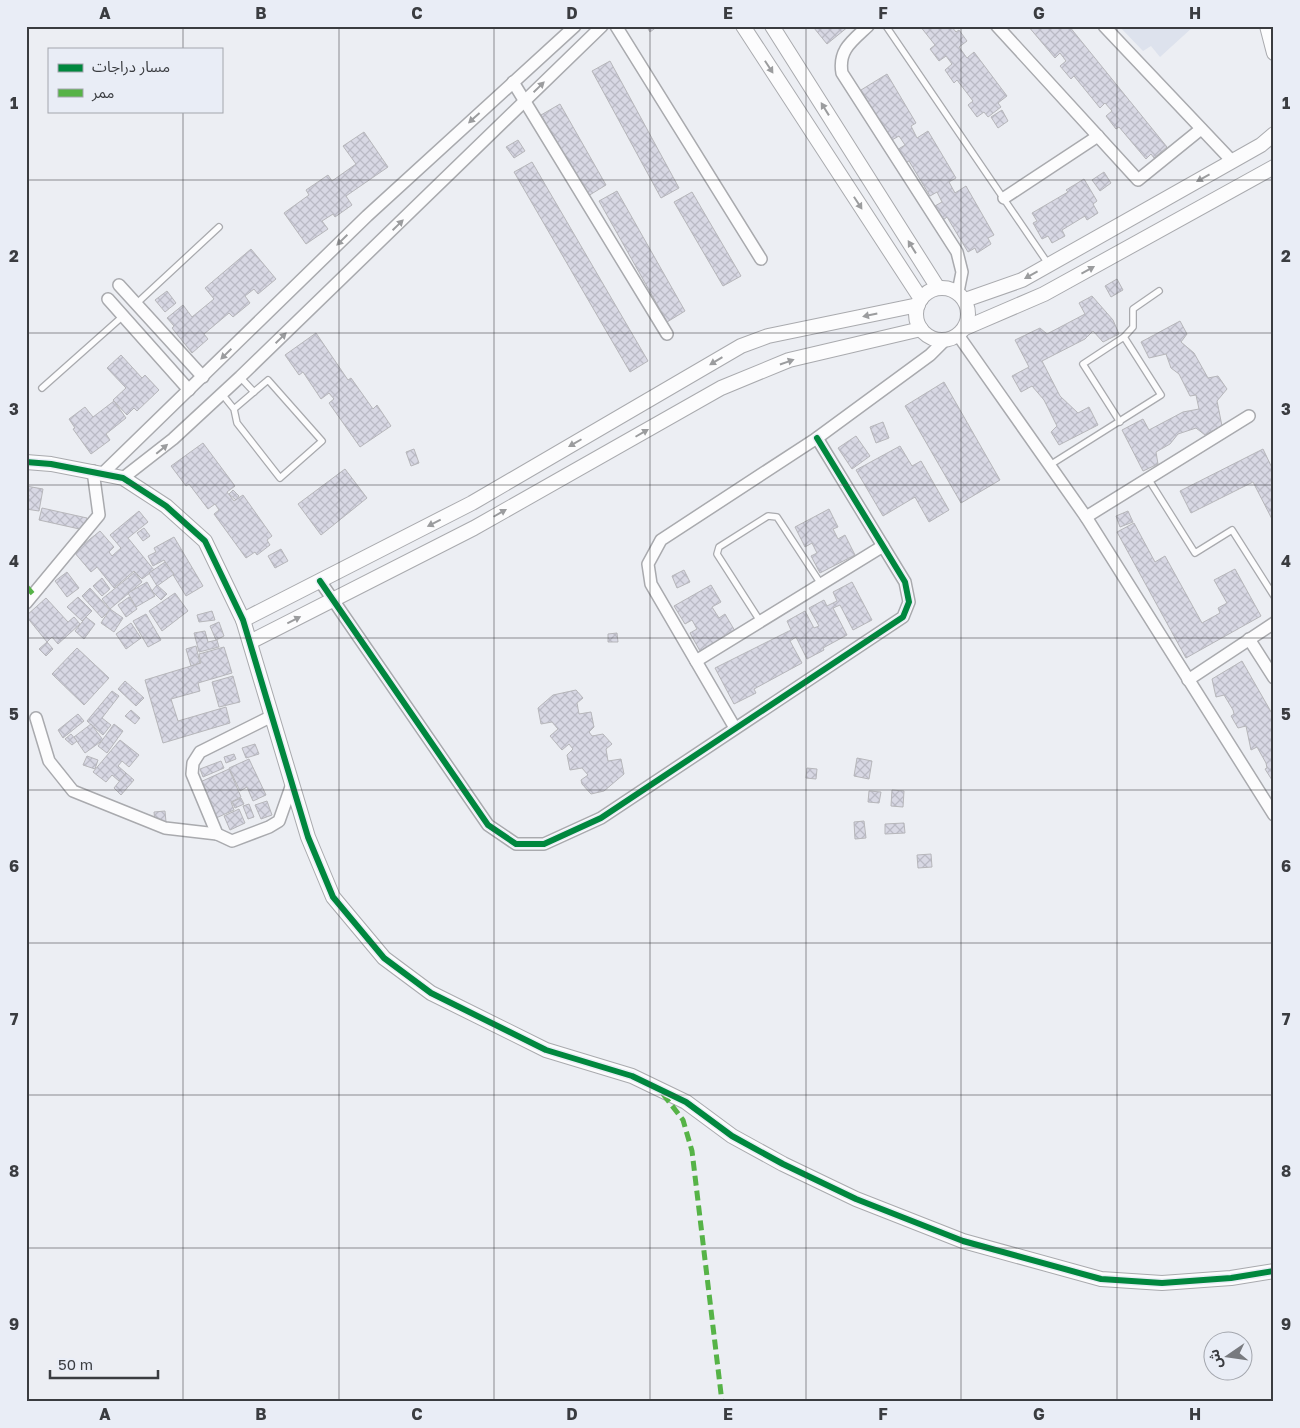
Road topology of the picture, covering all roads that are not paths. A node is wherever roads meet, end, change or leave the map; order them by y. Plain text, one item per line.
1 (575, 26) edge
2 (602, 26) edge
3 (616, 26) edge
4 (743, 26) edge
5 (772, 26) edge
6 (868, 26) edge
7 (886, 26) edge
8 (997, 26) edge
9 (1104, 26) edge
10 (1267, 26) edge
11 (1274, 53) edge
12 (513, 82) junction
13 (524, 102) junction
14 (1202, 129) junction
15 (1274, 134) edge
16 (1098, 136) junction
17 (1232, 161) junction
18 (1274, 167) edge
19 (1004, 198) junction
20 (219, 227) dead end
21 (760, 259) dead end
22 (1049, 265) junction
23 (119, 285) dead end
24 (938, 288) junction
25 (1159, 291) dead end
26 (961, 296) junction
27 (108, 299) dead end
28 (919, 302) junction
29 (136, 304) junction
30 (123, 316) junction
31 (921, 329) junction
32 (666, 334) dead end
33 (956, 335) junction
34 (1124, 337) junction
35 (203, 377) junction
36 (240, 378) junction
37 (42, 388) dead end
38 (189, 390) junction
39 (254, 392) junction
40 (222, 394) junction
41 (234, 409) junction
42 (1249, 416) dead end
43 (1120, 422) junction
44 (817, 438) junction
45 (26, 462) edge
46 (1050, 465) junction
47 (98, 473) junction
48 (123, 478) junction
49 (1148, 480) junction
50 (1086, 517) junction
51 (882, 546) junction
52 (320, 581) junction
53 (821, 584) junction
54 (1274, 596) edge
55 (334, 600) junction
56 (26, 603) edge
57 (243, 620) junction
58 (760, 621) junction
59 (1274, 623) edge
60 (1249, 639) junction
61 (250, 642) junction
62 (696, 660) junction
63 (1274, 678) edge
64 (1188, 680) junction
65 (272, 716) junction
66 (36, 718) dead end
67 (735, 728) junction
68 (292, 784) junction
69 (1274, 814) edge
70 (217, 834) junction
71 (1274, 1272) edge

1 - 12 street
13 -> 2 street
3 - 21 street
4 -> 28 street
24 -> 5 street
6 - 26 street
7 - 19 lane
8 - 16 street
9 - 14 street
10 - 11 street
12 - 13 street
12 -> 35 street
13 - 32 street
36 -> 13 street
14 - 16 street
14 - 17 street
15 - 17 street
16 - 19 street
17 -> 22 street
33 -> 18 street
19 - 22 lane
20 - 29 lane
22 -> 26 street
23 - 29 street
24 - 26 street
24 - 28 street
25 - 34 lane
26 - 33 street
27 - 30 street
28 - 31 street
28 -> 52 street
29 - 35 street
30 - 37 lane
30 - 38 street
31 - 33 street
55 -> 31 street
33 - 44 street
33 - 46 street
34 - 43 lane
34 - 43 lane
35 - 38 street
36 - 39 lane
36 - 40 street
38 - 47 street
39 - 41 lane
39 - 41 lane
40 - 41 lane
48 -> 40 street
42 - 49 street
43 - 46 lane
44 - 51 street
44 - 62 street
45 - 47 street
46 - 50 street
47 - 48 street
47 - 56 street
48 - 57 street
49 - 50 street
49 - 54 lane
50 - 64 street
51 - 53 street
51 - 67 street
52 - 55 street
52 - 57 street
53 - 58 street
53 - 58 lane
61 -> 55 street
55 - 67 street
57 - 61 street
58 - 62 street
59 - 60 street
60 - 63 street
60 - 64 street
61 - 65 street
62 - 67 street
64 - 69 street
65 - 68 street
65 - 70 street
66 - 70 street
68 - 70 street
68 - 71 street

